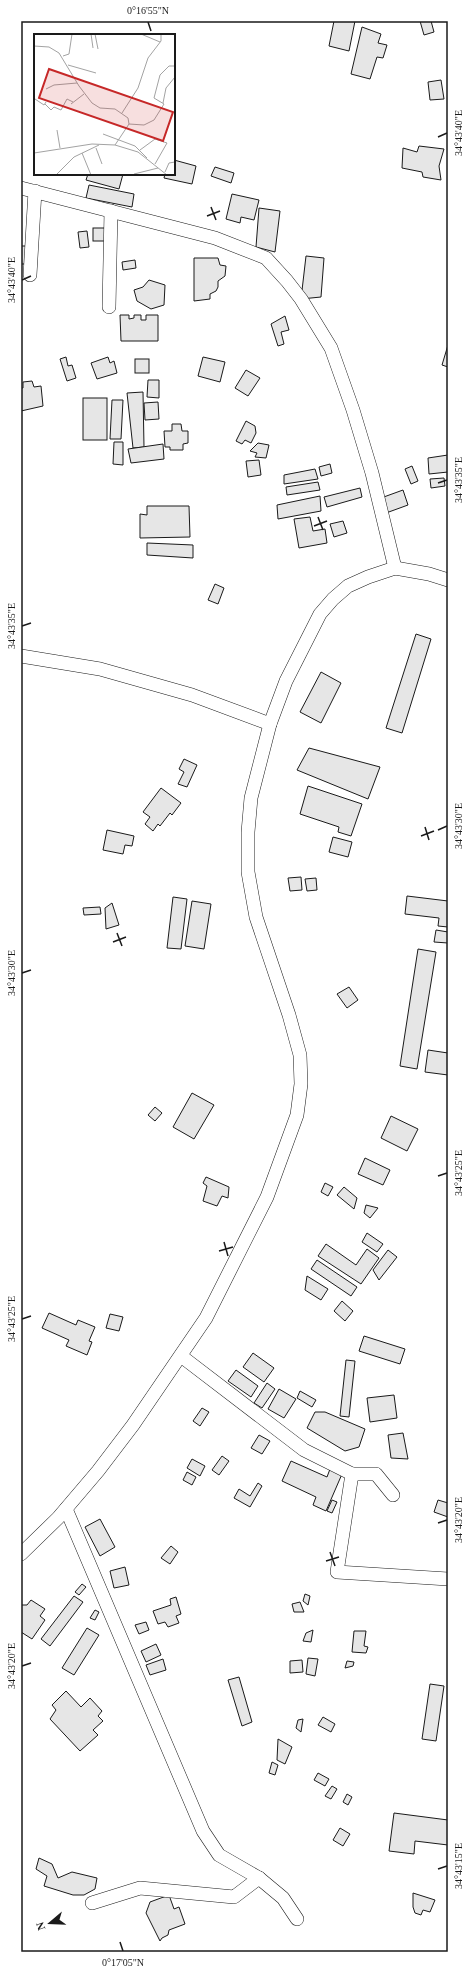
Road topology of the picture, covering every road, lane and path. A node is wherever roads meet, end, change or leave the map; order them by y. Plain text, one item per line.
1 (21, 188) edge
2 (35, 192) junction
3 (111, 211) junction
4 (30, 275) dead end
5 (109, 307) dead end
6 (395, 568) junction
7 (448, 580) edge
8 (21, 656) edge
9 (270, 724) junction
10 (180, 1356) junction
11 (352, 1474) junction
12 (393, 1495) dead end
13 (66, 1509) junction
14 (21, 1554) edge
15 (448, 1579) edge
16 (259, 1878) junction
17 (92, 1903) dead end
18 (297, 1919) dead end

1 - 2 street
2 - 3 street
2 - 4 street
3 - 5 street
3 - 6 street
6 - 7 street
6 - 9 street
8 - 9 street
9 - 10 street
10 - 11 street
10 - 13 street
11 - 12 street
11 - 15 street
13 - 14 street
13 - 16 street
16 - 17 street
16 - 18 street

